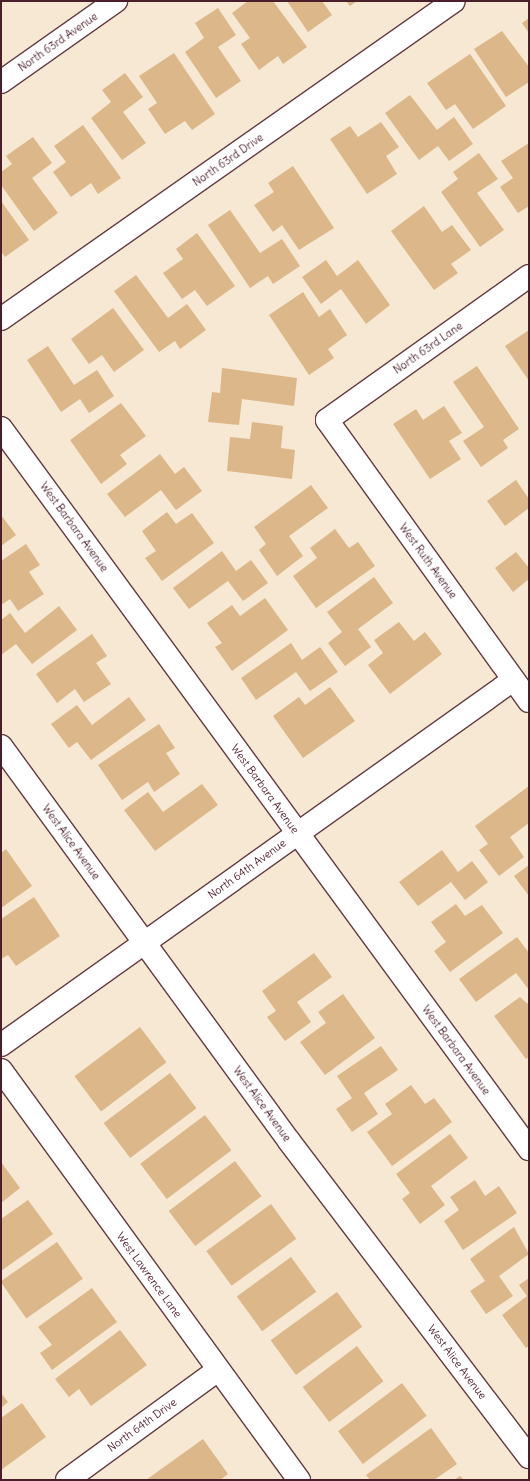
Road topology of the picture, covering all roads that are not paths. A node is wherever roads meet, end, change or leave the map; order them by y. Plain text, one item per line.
1 (116, 1) edge
2 (454, 1) edge
3 (1, 82) edge
4 (529, 276) edge
5 (1, 319) edge
6 (326, 420) joint
7 (1, 428) edge
8 (513, 680) junction
9 (529, 701) edge
10 (1, 746) edge
11 (297, 833) junction
12 (144, 942) junction
13 (1, 1045) edge
14 (1, 1070) edge
15 (529, 1149) edge
16 (218, 1370) junction
17 (529, 1457) edge
18 (66, 1480) edge
19 (299, 1480) edge

1 - 3 street, North 63rd Avenue
2 - 5 street, North 63rd Drive
4 - 6 street, North 63rd Lane
6 - 8 street, West Ruth Avenue
7 - 11 street, West Barbara Avenue
8 - 9 street, West Ruth Avenue
8 - 11 street, North 64th Avenue
10 - 12 street, West Alice Avenue
11 - 12 street, North 64th Avenue
11 - 15 street, West Barbara Avenue
12 - 13 street, North 64th Avenue
12 - 17 street, West Alice Avenue
14 - 16 street, West Lawrence Lane
16 - 18 street, North 64th Drive
16 - 19 street, West Lawrence Lane

